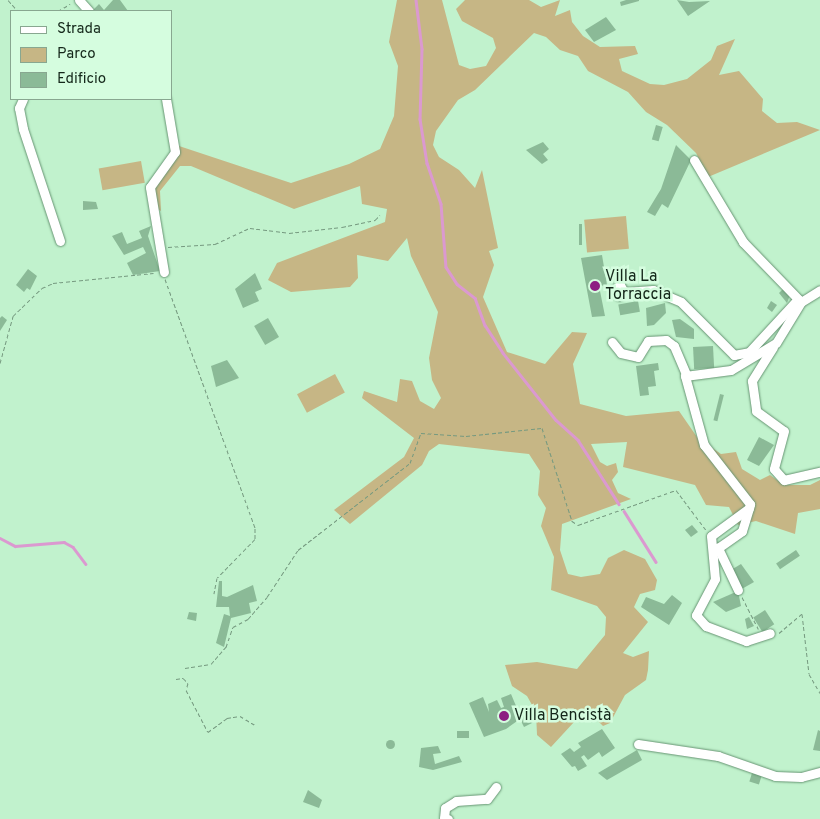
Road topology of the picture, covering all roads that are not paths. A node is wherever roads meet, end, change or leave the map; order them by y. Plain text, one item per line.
1 (78, 0) edge
2 (87, 10) edge
3 (23, 100) edge
4 (166, 100) edge
5 (694, 160) dead end
6 (60, 241) dead end
7 (164, 272) road end
8 (820, 290) edge
9 (624, 292) dead end
10 (800, 300) junction
11 (612, 342) dead end
12 (776, 342) junction
13 (686, 374) junction
14 (820, 472) edge
15 (750, 508) junction
16 (738, 590) road end
17 (766, 635) road end
18 (638, 744) dead end
19 (820, 772) edge
20 (496, 787) dead end
21 (448, 819) edge

1 - 2 street
3 - 6 street
4 - 7 street
5 - 10 street
8 - 10 street
9 - 10 street
10 - 12 street
11 - 13 street
12 - 13 street
12 - 14 street
13 - 15 street
15 - 16 street
15 - 17 street
18 - 19 street
20 - 21 street

